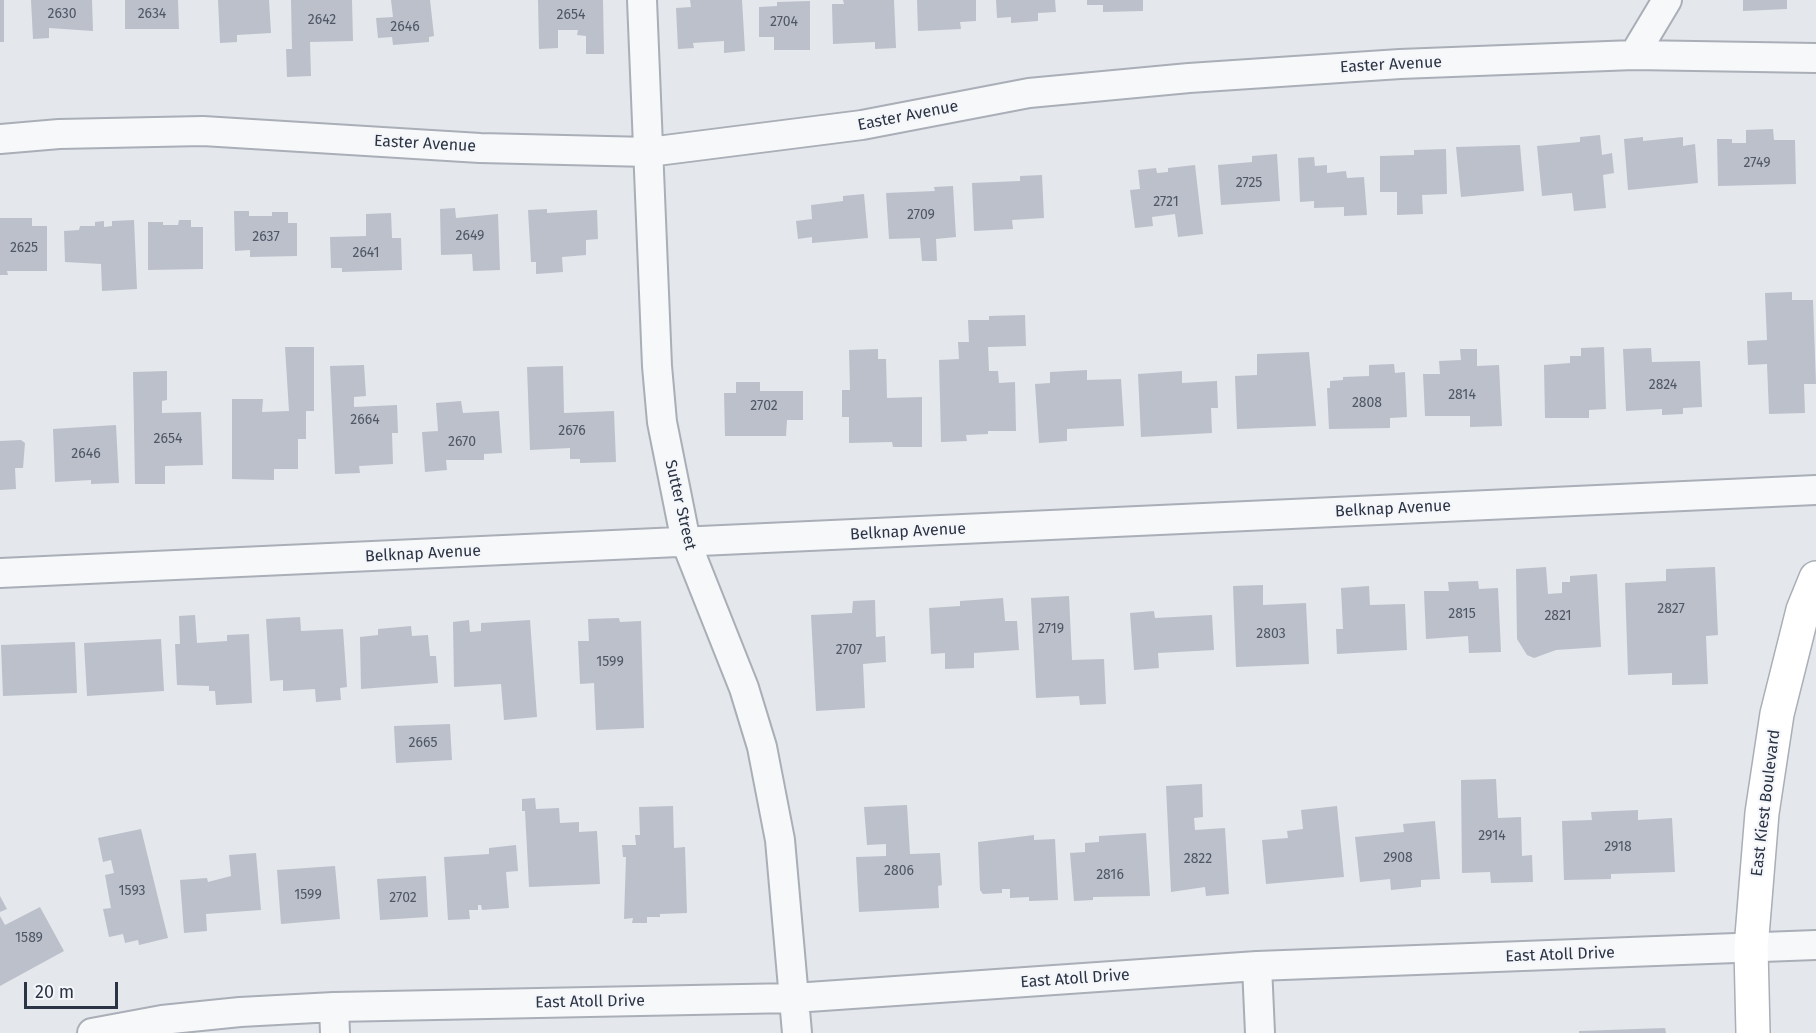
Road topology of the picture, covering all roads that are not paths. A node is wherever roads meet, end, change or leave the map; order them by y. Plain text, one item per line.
1 (642, 0) edge
2 (1667, 0) edge
3 (1634, 55) junction
4 (1816, 58) edge
5 (0, 139) edge
6 (649, 152) junction
7 (1816, 490) edge
8 (686, 542) junction
9 (0, 573) edge
10 (1816, 578) edge
11 (1816, 945) edge
12 (1751, 948) junction
13 (1257, 966) junction
14 (794, 998) junction
15 (334, 1020) edge
16 (92, 1033) edge
17 (797, 1033) edge
18 (1260, 1033) edge
19 (1753, 1033) edge

1 - 6 street, Sutter Street
2 - 3 street
3 - 4 street, Easter Avenue
3 - 6 street, Easter Avenue
5 - 6 street, Easter Avenue
6 - 8 street, Sutter Street
7 - 8 street, Belknap Avenue
8 - 9 street, Belknap Avenue
8 - 14 street, Sutter Street
10 - 12 main road, East Kiest Boulevard
11 - 12 street, East Atoll Drive
12 - 13 street, East Atoll Drive
12 - 19 main road, East Kiest Boulevard
13 - 14 street, East Atoll Drive
13 - 18 street
14 - 15 street, East Atoll Drive
14 - 17 street, Sutter Street
15 - 16 street, East Atoll Drive

